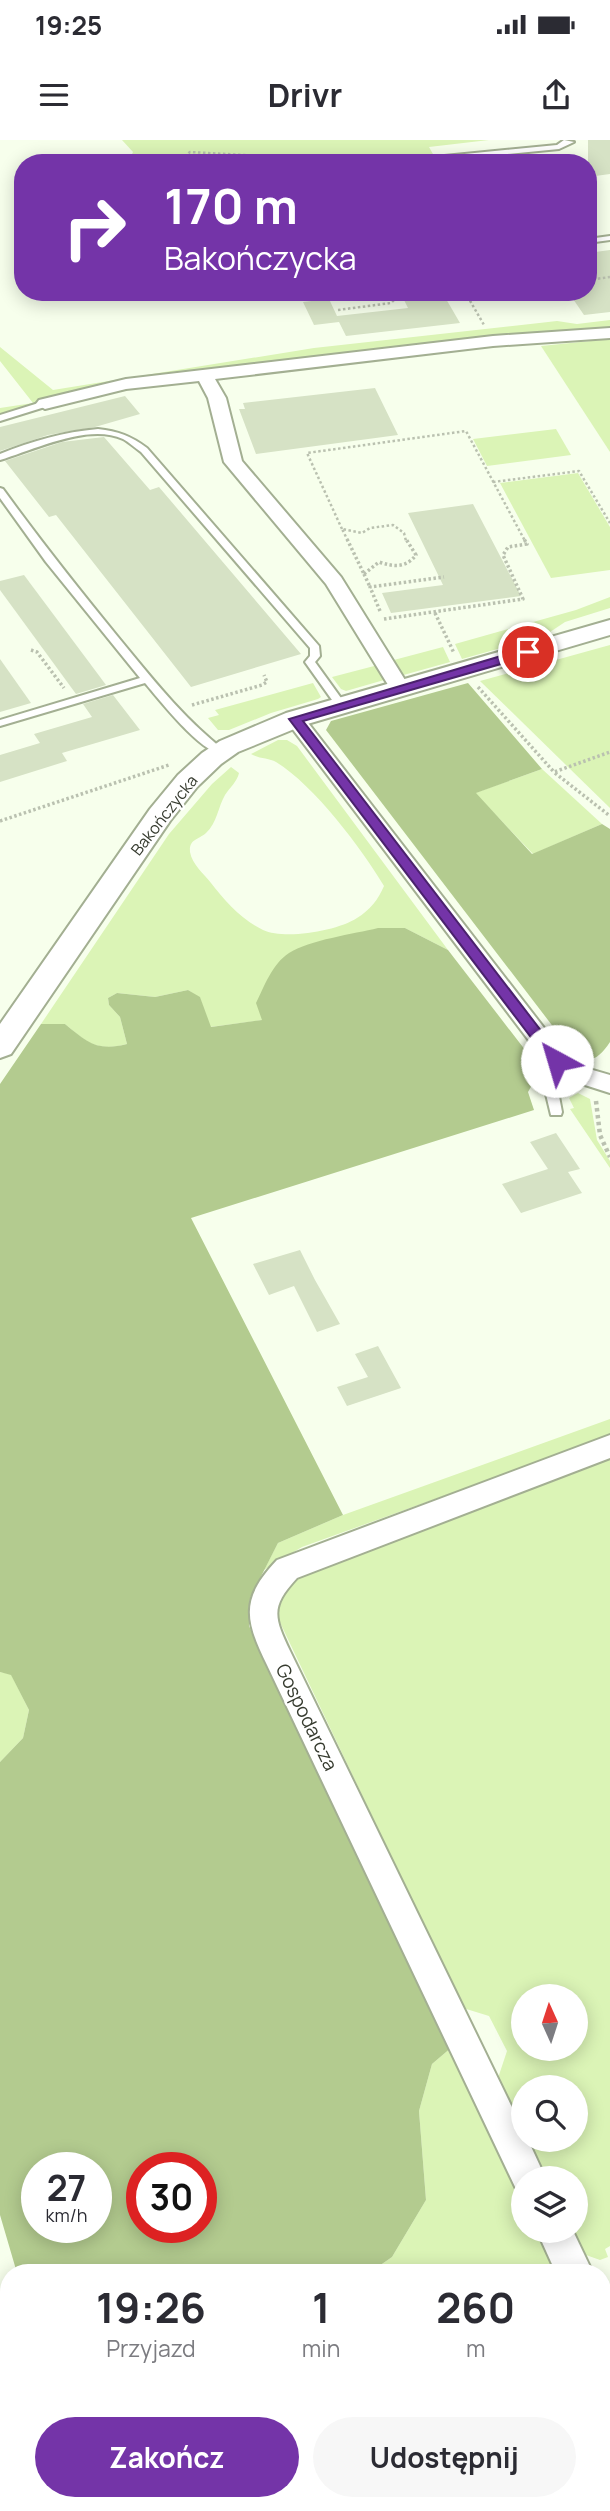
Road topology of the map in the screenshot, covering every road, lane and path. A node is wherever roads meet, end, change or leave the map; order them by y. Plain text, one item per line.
1 (568, 140) edge
2 (188, 154) edge
3 (234, 154) edge
4 (486, 154) edge
5 (393, 301) edge
6 (470, 301) edge
7 (338, 310) dead end
8 (610, 333) edge
9 (493, 341) junction
10 (204, 375) junction
11 (45, 404) joint
12 (0, 418) edge
13 (0, 457) edge
14 (493, 482) junction
15 (0, 491) edge
16 (610, 523) edge
17 (342, 529) junction
18 (364, 574) junction
19 (444, 577) dead end
20 (370, 587) junction
21 (610, 627) edge
22 (31, 650) dead end
23 (464, 670) junction
24 (264, 675) dead end
25 (146, 679) junction
26 (400, 688) junction
27 (74, 701) junction
28 (341, 705) junction
29 (175, 710) junction
30 (295, 719) junction
31 (0, 723) edge
32 (213, 748) junction
33 (610, 752) edge
34 (554, 772) junction
35 (610, 817) edge
36 (0, 821) edge
37 (0, 1047) edge
38 (571, 1073) junction
39 (600, 1089) edge
40 (556, 1112) dead end
41 (610, 1157) edge
42 (610, 1446) edge
43 (523, 2166) edge
44 (561, 2243) edge
45 (571, 2264) edge

1 - 4 lane
2 - 3 path
5 - 7 path
6 - 9 path
8 - 9 street
9 - 10 street
10 - 11 street
10 - 26 street
11 - 12 lane
13 - 28 lane
14 - 16 path
14 - 17 path
14 - 20 path
15 - 25 lane
17 - 18 path
17 - 18 path
18 - 20 path
19 - 20 path
21 - 23 street, Bakończycka
22 - 27 path
23 - 26 street, Bakończycka
23 - 34 path
24 - 29 path
25 - 27 lane
25 - 29 lane
26 - 28 street, Bakończycka
27 - 31 lane
28 - 30 street, Bakończycka
29 - 32 lane
30 - 32 street, Bakończycka
30 - 38 street
32 - 36 path
32 - 37 street, Bakończycka
33 - 34 path
34 - 35 path
38 - 39 street
38 - 40 lane
39 - 41 path
42 - 43 street, Gospodarcza
44 - 45 street

